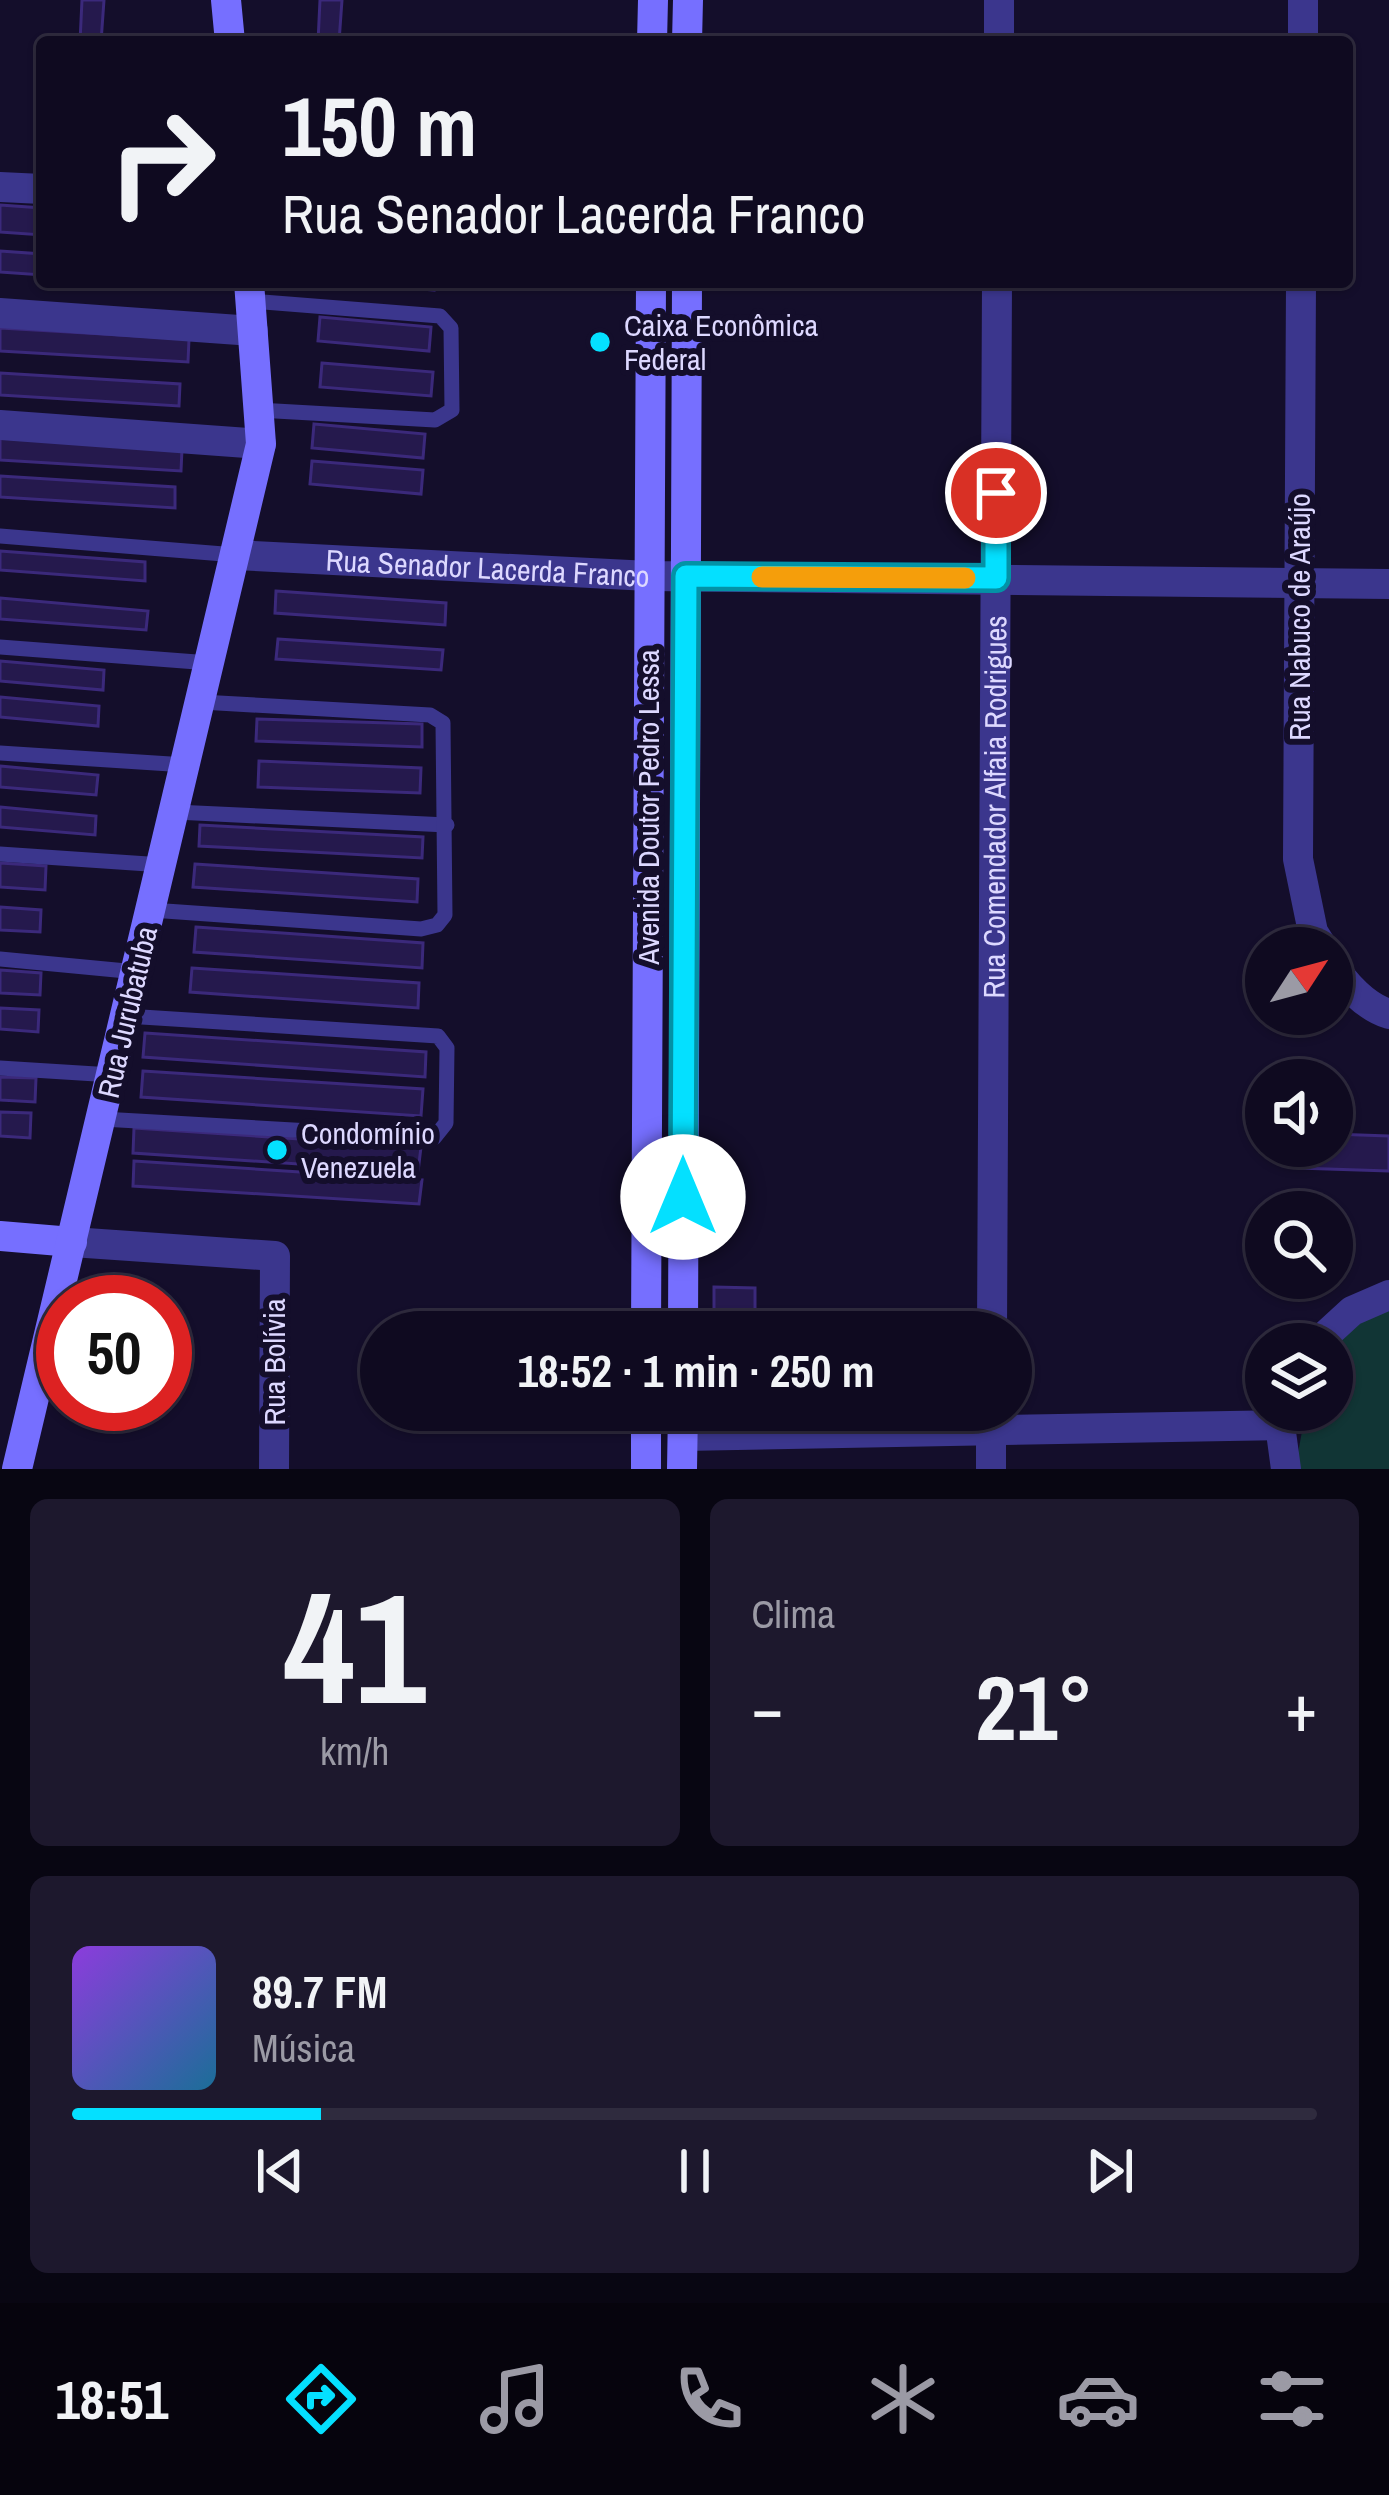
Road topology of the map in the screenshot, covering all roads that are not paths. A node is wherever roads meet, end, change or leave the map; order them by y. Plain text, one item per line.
1 (226, 0) edge
2 (653, 0) edge
3 (688, 0) edge
4 (999, 0) edge
5 (1304, 0) edge
6 (229, 36) edge
7 (652, 36) edge
8 (687, 36) edge
9 (998, 36) edge
10 (1303, 36) edge
11 (0, 187) edge
12 (36, 190) edge
13 (651, 288) edge
14 (687, 288) edge
15 (998, 288) edge
16 (1301, 288) edge
17 (251, 304) edge
18 (0, 313) edge
19 (259, 410) junction
20 (0, 425) edge
21 (261, 444) junction
22 (0, 536) edge
23 (236, 555) junction
24 (649, 576) junction
25 (686, 576) junction
26 (996, 578) junction
27 (1299, 583) junction
28 (1389, 584) edge
29 (0, 647) edge
30 (211, 663) junction
31 (202, 702) junction
32 (0, 753) edge
33 (186, 765) junction
34 (175, 812) junction
35 (446, 825) junction
36 (0, 854) edge
37 (163, 865) junction
38 (152, 910) junction
39 (1312, 927) edge
40 (0, 959) edge
41 (137, 972) junction
42 (1353, 989) edge
43 (1389, 1015) edge
44 (126, 1016) junction
45 (0, 1069) edge
46 (112, 1076) junction
47 (102, 1119) junction
48 (0, 1236) edge
49 (72, 1242) junction
50 (1389, 1295) edge
51 (646, 1311) edge
52 (683, 1311) edge
53 (992, 1311) edge
54 (1338, 1323) edge
55 (1245, 1418) edge
56 (1032, 1420) edge
57 (646, 1431) edge
58 (683, 1431) edge
59 (991, 1431) edge
60 (1283, 1431) edge
61 (17, 1469) edge
62 (274, 1469) edge
63 (646, 1469) edge
64 (682, 1469) edge
65 (991, 1469) edge
66 (1286, 1469) edge

1 - 6 main road
2 - 7 main road
3 - 8 main road
4 - 9 street
5 - 10 street
11 - 12 street
13 - 24 main road, Avenida Doutor Pedro Lessa
14 - 25 main road, Avenida Doutor Pedro Lessa
15 - 26 street, Rua Comendador Alfaia Rodrigues
16 - 27 street, Rua Nabuco de Araújo
17 - 18 street
17 - 19 main road, Rua Jurubatuba
17 - 19 lane
19 - 21 main road, Rua Jurubatuba
20 - 21 street
21 - 23 main road, Rua Jurubatuba
22 - 23 lane
23 - 24 street, Rua Senador Lacerda Franco
23 - 30 main road, Rua Jurubatuba
24 - 25 street, Rua Senador Lacerda Franco
24 - 51 main road, Avenida Doutor Pedro Lessa
25 - 26 street, Rua Senador Lacerda Franco
25 - 52 main road, Avenida Doutor Pedro Lessa
26 - 27 street, Rua Senador Lacerda Franco
26 - 53 street, Rua Comendador Alfaia Rodrigues
27 - 28 street, Rua Senador Lacerda Franco
27 - 39 street, Rua Nabuco de Araújo
29 - 30 lane
30 - 31 main road, Rua Jurubatuba
31 - 33 main road, Rua Jurubatuba
31 - 35 lane
32 - 33 lane
33 - 34 main road, Rua Jurubatuba
34 - 35 lane
34 - 37 main road, Rua Jurubatuba
35 - 38 lane
36 - 37 lane
37 - 38 main road, Rua Jurubatuba
38 - 41 main road, Rua Jurubatuba
40 - 41 lane
41 - 44 main road, Rua Jurubatuba
42 - 43 street
44 - 46 main road, Rua Jurubatuba
44 - 47 lane
45 - 46 lane
46 - 47 main road, Rua Jurubatuba
47 - 49 main road, Rua Jurubatuba
48 - 49 main road
49 - 61 main road, Rua Jurubatuba
49 - 62 street, Rua Bolívia
50 - 54 street
55 - 56 street
57 - 63 main road
58 - 64 main road
59 - 65 street
60 - 66 street

